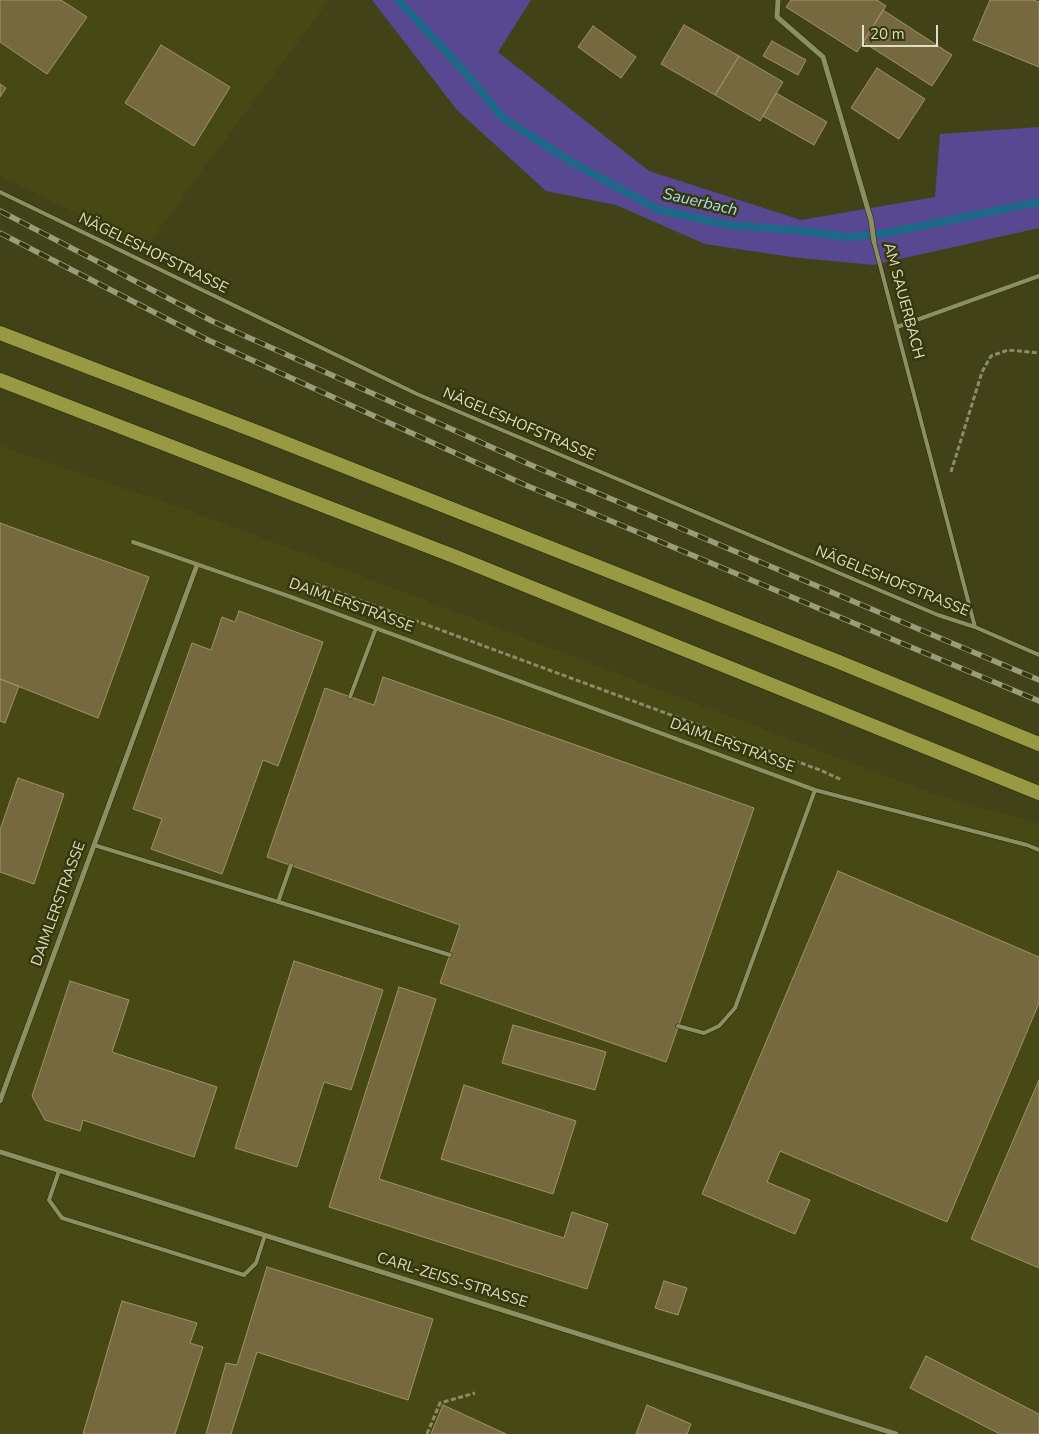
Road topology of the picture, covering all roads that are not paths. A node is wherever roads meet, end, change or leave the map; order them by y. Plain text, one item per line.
1 (778, 0) edge
2 (1, 193) edge
3 (874, 242) joint
4 (1039, 276) edge
5 (897, 327) junction
6 (0, 334) edge
7 (0, 380) edge
8 (132, 542) dead end
9 (198, 565) junction
10 (975, 627) junction
11 (376, 628) junction
12 (1039, 655) edge
13 (350, 697) dead end
14 (1039, 744) edge
15 (815, 790) junction
16 (1039, 793) edge
17 (94, 845) junction
18 (1039, 850) edge
19 (291, 865) dead end
20 (278, 902) junction
21 (450, 954) dead end
22 (678, 1026) dead end
23 (0, 1102) edge
24 (0, 1152) edge
25 (59, 1171) junction
26 (265, 1235) junction
27 (896, 1434) edge

1 - 3 street, AM SAUERBACH
2 - 10 lane, NÄGELESHOFSTRASSE
3 - 5 lane, AM SAUERBACH
4 - 5 lane
5 - 10 lane, AM SAUERBACH
6 - 14 highway
7 - 16 highway
8 - 9 lane
9 - 11 lane, DAIMLERSTRASSE
9 - 17 street, DAIMLERSTRASSE
10 - 12 lane, NÄGELESHOFSTRASSE
11 - 13 lane
11 - 15 lane, DAIMLERSTRASSE
15 - 18 lane, DAIMLERSTRASSE
15 - 22 lane
17 - 20 lane
17 - 23 street, DAIMLERSTRASSE
19 - 20 lane
20 - 21 lane
24 - 25 street, CARL-ZEISS-STRASSE
25 - 26 street, CARL-ZEISS-STRASSE
25 - 26 lane
26 - 27 street, CARL-ZEISS-STRASSE

